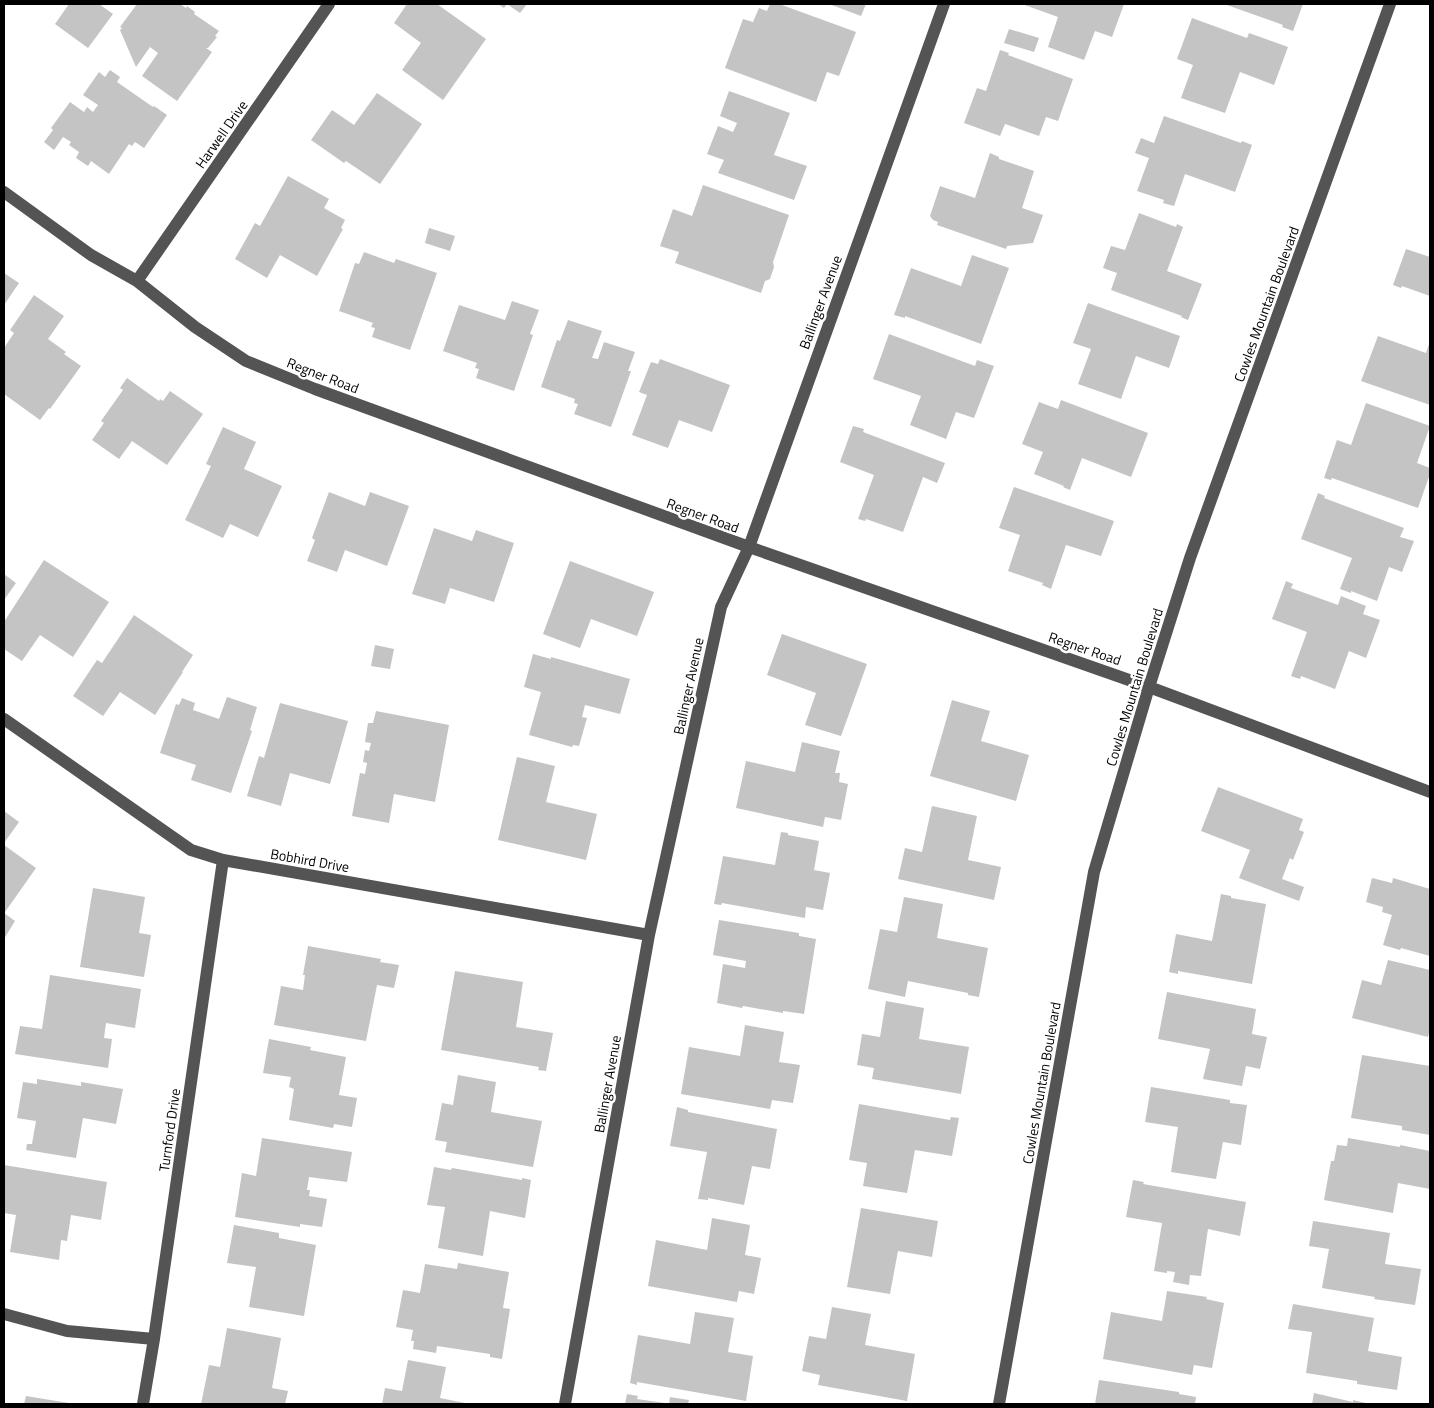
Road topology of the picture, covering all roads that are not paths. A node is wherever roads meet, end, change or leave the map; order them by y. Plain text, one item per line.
1 (329, 4) edge
2 (944, 4) edge
3 (1390, 4) edge
4 (4, 192) edge
5 (137, 281) junction
6 (748, 547) junction
7 (1149, 686) junction
8 (4, 719) edge
9 (1430, 792) edge
10 (223, 860) junction
11 (649, 935) junction
12 (4, 1314) edge
13 (154, 1339) junction
14 (143, 1404) edge
15 (565, 1404) edge
16 (999, 1404) edge

1 - 5 street, Harwell Drive
2 - 6 street, Ballinger Avenue
3 - 7 street, Cowles Mountain Boulevard
4 - 5 street, Regner Road
5 - 6 street, Regner Road
6 - 7 street, Regner Road
6 - 11 street, Ballinger Avenue
7 - 9 street, Regner Road
7 - 16 street, Cowles Mountain Boulevard
8 - 10 street, Bobhird Drive
10 - 11 street, Bobhird Drive
10 - 13 street, Turnford Drive
11 - 15 street, Ballinger Avenue
12 - 13 street
13 - 14 street, Turnford Drive

